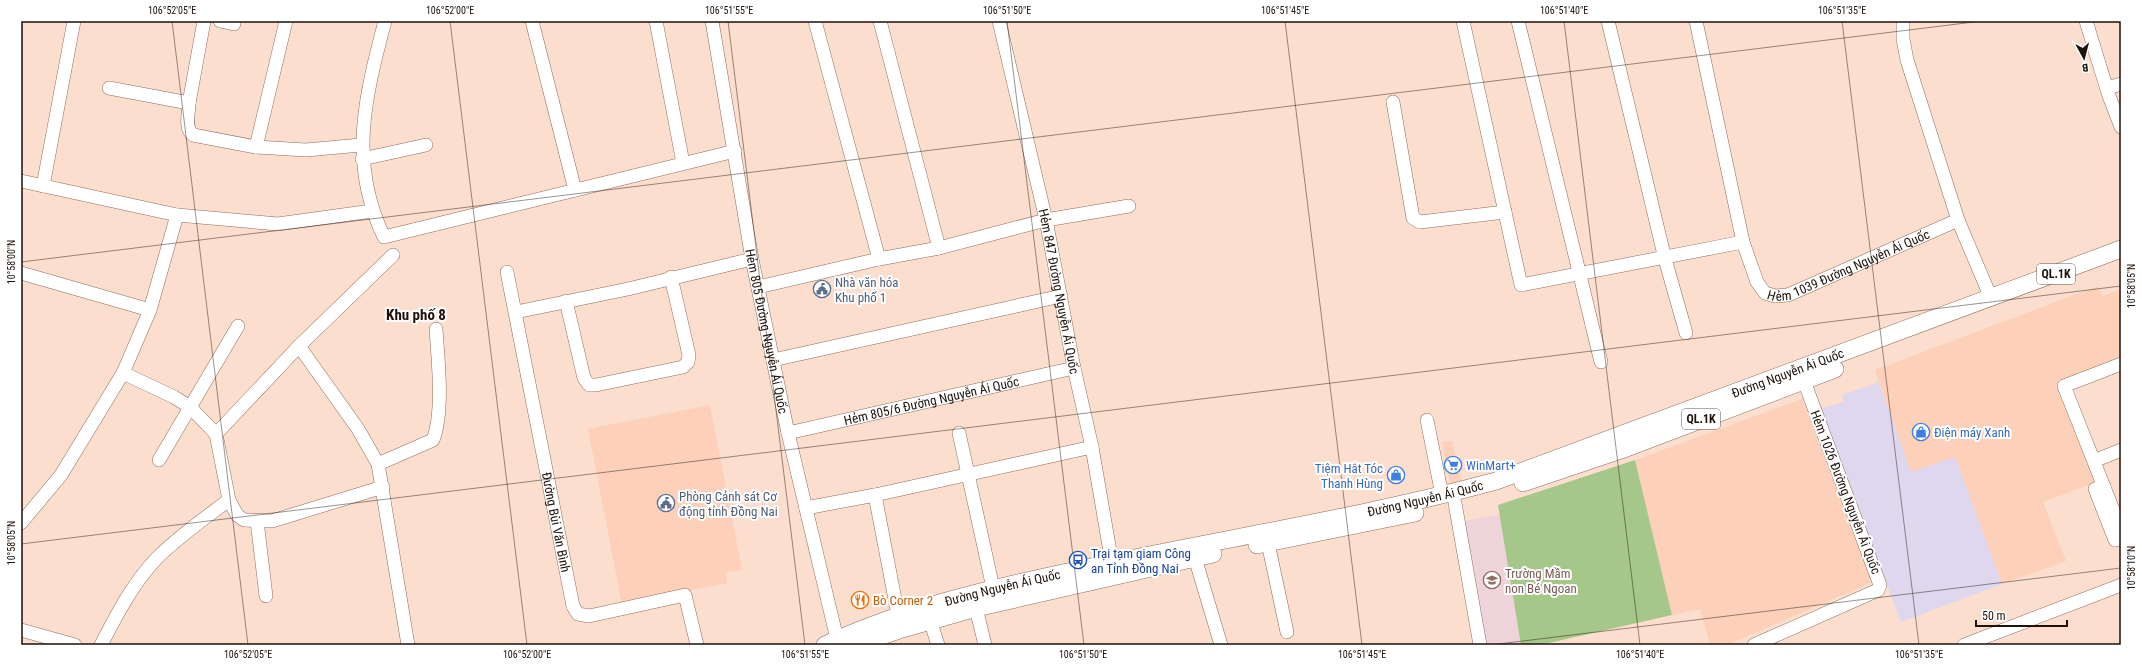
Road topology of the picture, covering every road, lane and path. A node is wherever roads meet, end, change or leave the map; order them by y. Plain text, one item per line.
1 (74, 21) edge
2 (204, 21) edge
3 (220, 21) edge
4 (286, 21) edge
5 (385, 21) edge
6 (532, 21) edge
7 (656, 21) edge
8 (712, 21) edge
9 (815, 21) edge
10 (880, 21) edge
11 (999, 21) edge
12 (1463, 21) edge
13 (1518, 21) edge
14 (1608, 21) edge
15 (1696, 21) edge
16 (1903, 21) edge
17 (2086, 21) edge
18 (234, 24) dead end
19 (2121, 84) edge
20 (109, 88) dead end
21 (2107, 88) junction
22 (1394, 102) dead end
23 (189, 103) junction
24 (2121, 127) edge
25 (361, 145) junction
26 (426, 145) dead end
27 (256, 147) junction
28 (734, 151) junction
29 (362, 159) junction
30 (683, 163) junction
31 (21, 181) edge
32 (43, 186) junction
33 (575, 190) junction
34 (1129, 206) dead end
35 (372, 211) junction
36 (1505, 212) junction
37 (177, 215) junction
38 (1046, 220) junction
39 (1958, 220) junction
40 (1744, 242) junction
41 (939, 248) junction
42 (2121, 249) edge
43 (392, 255) dead end
44 (752, 259) junction
45 (879, 259) junction
46 (1666, 259) junction
47 (2121, 261) edge
48 (507, 272) dead end
49 (21, 273) edge
50 (1581, 275) junction
51 (671, 277) junction
52 (758, 287) junction
53 (1061, 296) junction
54 (1991, 298) junction
55 (566, 301) junction
56 (150, 310) junction
57 (516, 312) junction
58 (1953, 318) junction
59 (238, 326) dead end
60 (436, 329) dead end
61 (1686, 333) dead end
62 (299, 346) junction
63 (773, 360) junction
64 (1601, 362) dead end
65 (2121, 364) edge
66 (1074, 368) junction
67 (123, 373) junction
68 (1804, 381) junction
69 (190, 407) junction
70 (1427, 420) dead end
71 (788, 433) junction
72 (959, 433) dead end
73 (216, 434) junction
74 (1092, 447) junction
75 (2121, 450) edge
76 (159, 460) dead end
77 (2094, 461) junction
78 (378, 464) junction
79 (967, 474) junction
80 (2104, 486) junction
81 (383, 488) junction
82 (875, 495) junction
83 (1448, 499) junction
84 (229, 500) junction
85 (806, 508) junction
86 (257, 521) junction
87 (21, 523) edge
88 (2121, 530) edge
89 (2121, 538) edge
90 (1268, 543) junction
91 (1195, 558) junction
92 (1112, 562) junction
93 (2121, 585) edge
94 (993, 588) junction
95 (266, 596) dead end
96 (976, 608) junction
97 (898, 615) junction
98 (930, 620) junction
99 (21, 630) edge
100 (1287, 632) dead end
101 (831, 642) edge
102 (75, 645) edge
103 (101, 645) edge
104 (408, 645) edge
105 (697, 645) edge
106 (856, 645) edge
107 (938, 645) edge
108 (985, 645) edge
109 (1221, 645) edge
110 (1480, 645) edge
111 (1754, 645) edge
112 (1964, 645) edge

1 - 32 street
2 - 23 street
3 - 18 street
4 - 27 street
5 - 25 street
6 - 33 street
7 - 30 street
8 - 28 street, Hẻm 805 Đường Nguyễn Ái Quốc
9 - 45 street
10 - 41 street
11 - 38 street, Hẻm 847 Đường Nguyễn Ái Quốc
12 - 36 street
13 - 50 street
14 - 46 street
15 - 40 street, Hẻm 1039 Đường Nguyễn Ái Quốc
16 - 39 street
17 - 21 street
19 - 21 street
20 - 23 street
21 - 24 street
22 - 36 street
23 - 27 street
25 - 27 street
25 - 29 street
26 - 29 street
28 - 30 street
28 - 44 street, Hẻm 805 Đường Nguyễn Ái Quốc
29 - 35 street
30 - 33 street
31 - 32 street
32 - 37 street
33 - 35 street
34 - 38 street
35 - 37 street
36 - 50 street
37 - 56 street
38 - 41 street
38 - 53 street, Hẻm 847 Đường Nguyễn Ái Quốc
39 - 40 street, Hẻm 1039 Đường Nguyễn Ái Quốc
39 - 54 street
40 - 46 street
41 - 45 street
42 - 54 main road, Đường Nguyễn Ái Quốc / QL.1K
43 - 62 street
44 - 51 street
44 - 52 street, Hẻm 805 Đường Nguyễn Ái Quốc
45 - 52 street
46 - 50 street
46 - 61 street
47 - 58 main road, Đường Nguyễn Ái Quốc / QL.1K
48 - 57 street, Đường Bùi Văn Bình
49 - 56 street
50 - 64 street
51 - 55 street
51 - 55 street
52 - 63 street, Hẻm 805 Đường Nguyễn Ái Quốc
53 - 63 street
53 - 66 street, Hẻm 847 Đường Nguyễn Ái Quốc
54 - 58 main road, Đường Nguyễn Ái Quốc / QL.1K
55 - 57 street
56 - 67 street
57 - 105 street, Đường Bùi Văn Bình
58 - 68 main road, Đường Nguyễn Ái Quốc / QL.1K
58 - 83 main road, Đường Nguyễn Ái Quốc / QL.1K
59 - 69 street
60 - 78 street
62 - 73 street
62 - 78 street
63 - 71 street, Hẻm 805 Đường Nguyễn Ái Quốc
65 - 77 street
66 - 71 street, Hẻm 805/6 Đường Nguyễn Ái Quốc
66 - 74 street, Hẻm 847 Đường Nguyễn Ái Quốc
67 - 69 street
67 - 87 street
68 - 83 main road, Đường Nguyễn Ái Quốc / QL.1K
68 - 111 street, Hẻm 1026 Đường Nguyễn Ái Quốc
69 - 73 street
69 - 76 street
70 - 83 street
71 - 85 street, Hẻm 805 Đường Nguyễn Ái Quốc
72 - 79 street
73 - 84 street
74 - 79 street
74 - 92 street, Hẻm 847 Đường Nguyễn Ái Quốc
75 - 77 street
77 - 80 street
78 - 81 street
79 - 82 street
79 - 94 street
80 - 88 street
80 - 89 street
81 - 86 street
81 - 104 street
82 - 85 street
82 - 97 street
83 - 90 main road, Đường Nguyễn Ái Quốc / QL.1K
83 - 92 main road, Đường Nguyễn Ái Quốc / QL.1K
83 - 110 street
84 - 86 street
84 - 103 street
85 - 101 street, Hẻm 805 Đường Nguyễn Ái Quốc
86 - 95 street
90 - 91 main road, Đường Nguyễn Ái Quốc / QL.1K
90 - 100 street
91 - 96 main road, Đường Nguyễn Ái Quốc / QL.1K
91 - 109 street
92 - 94 main road, Đường Nguyễn Ái Quốc / QL.1K
93 - 112 street
94 - 97 main road, Đường Nguyễn Ái Quốc / QL.1K
96 - 98 main road, Đường Nguyễn Ái Quốc / QL.1K
96 - 108 street
97 - 101 main road, Đường Nguyễn Ái Quốc / QL.1K
98 - 106 main road, Đường Nguyễn Ái Quốc / QL.1K
98 - 107 street
99 - 102 street

